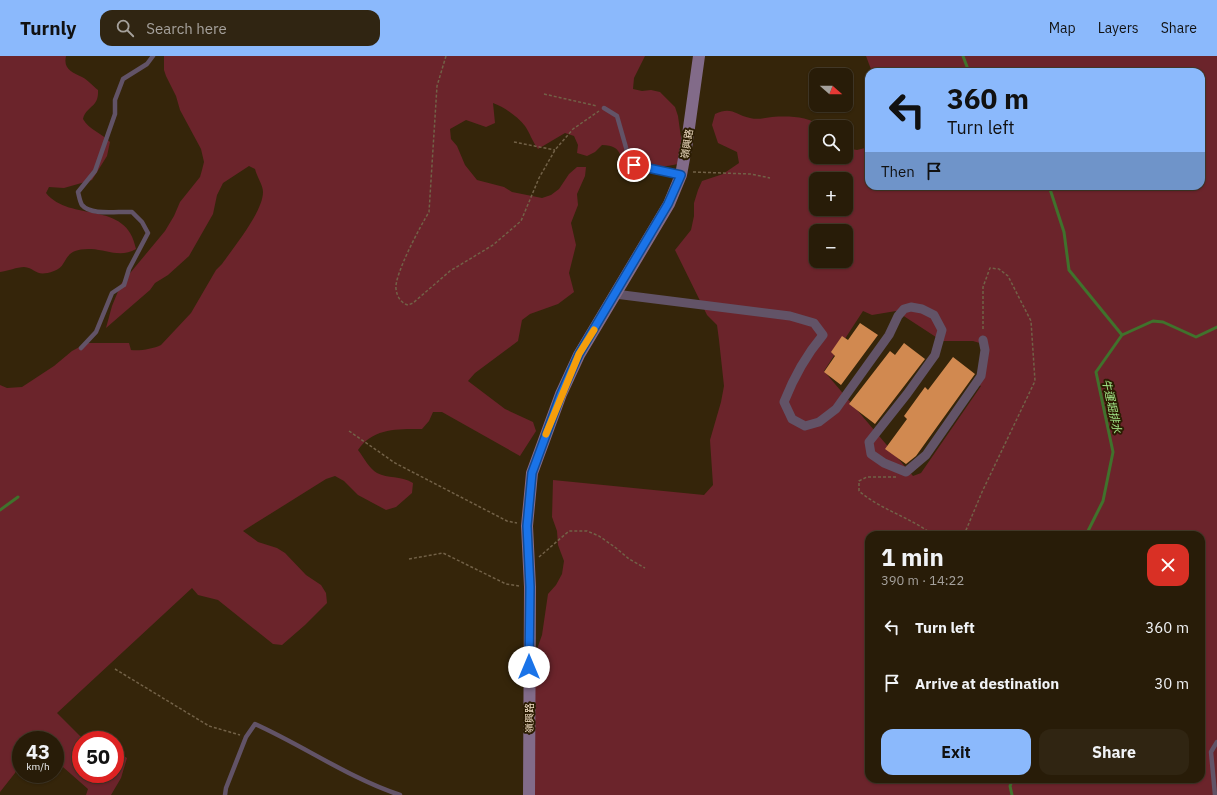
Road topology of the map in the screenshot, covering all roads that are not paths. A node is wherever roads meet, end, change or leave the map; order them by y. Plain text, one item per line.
1 (152, 56) edge
2 (699, 56) edge
3 (604, 108) road end
4 (681, 175) junction
5 (615, 294) junction
6 (983, 340) road end
7 (81, 348) dead end
8 (1217, 742) edge
9 (225, 795) edge
10 (400, 795) edge
11 (529, 795) edge
12 (1215, 795) edge

1 - 7 lane
2 - 4 main road, 嶺興路
3 - 4 lane
4 - 5 main road, 嶺興路
5 - 6 street
5 - 11 main road, 嶺興路
8 - 12 lane
9 - 10 lane

